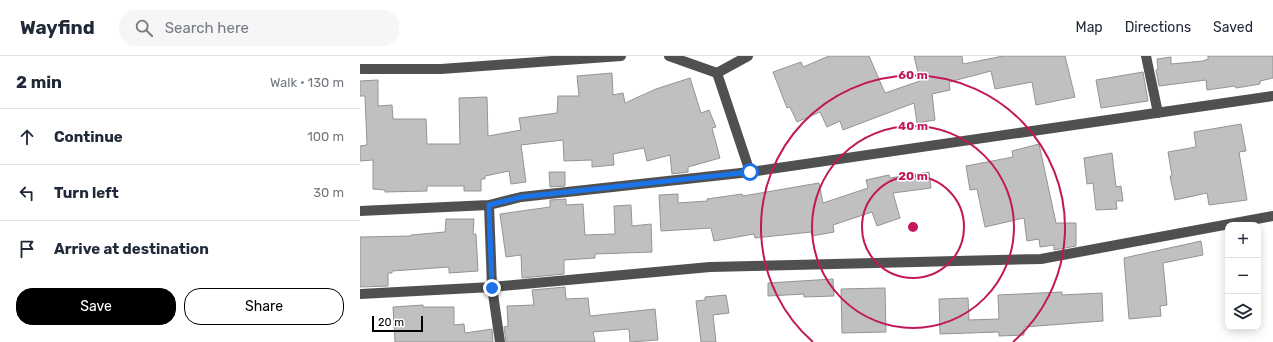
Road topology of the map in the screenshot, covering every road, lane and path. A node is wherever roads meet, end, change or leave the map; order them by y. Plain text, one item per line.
1 (621, 56) edge
2 (669, 56) edge
3 (748, 56) edge
4 (1146, 56) edge
5 (360, 69) edge
6 (717, 73) junction
7 (1273, 96) edge
8 (1158, 112) junction
9 (750, 172) junction
10 (489, 205) junction
11 (360, 211) edge
12 (1273, 216) edge
13 (492, 288) junction
14 (360, 294) edge
15 (500, 342) edge

1 - 5 street
2 - 6 street
3 - 6 street
4 - 8 street
6 - 9 street
7 - 8 street
8 - 9 street
9 - 10 street
10 - 11 street
10 - 13 street
12 - 13 street
13 - 14 street
13 - 15 street

